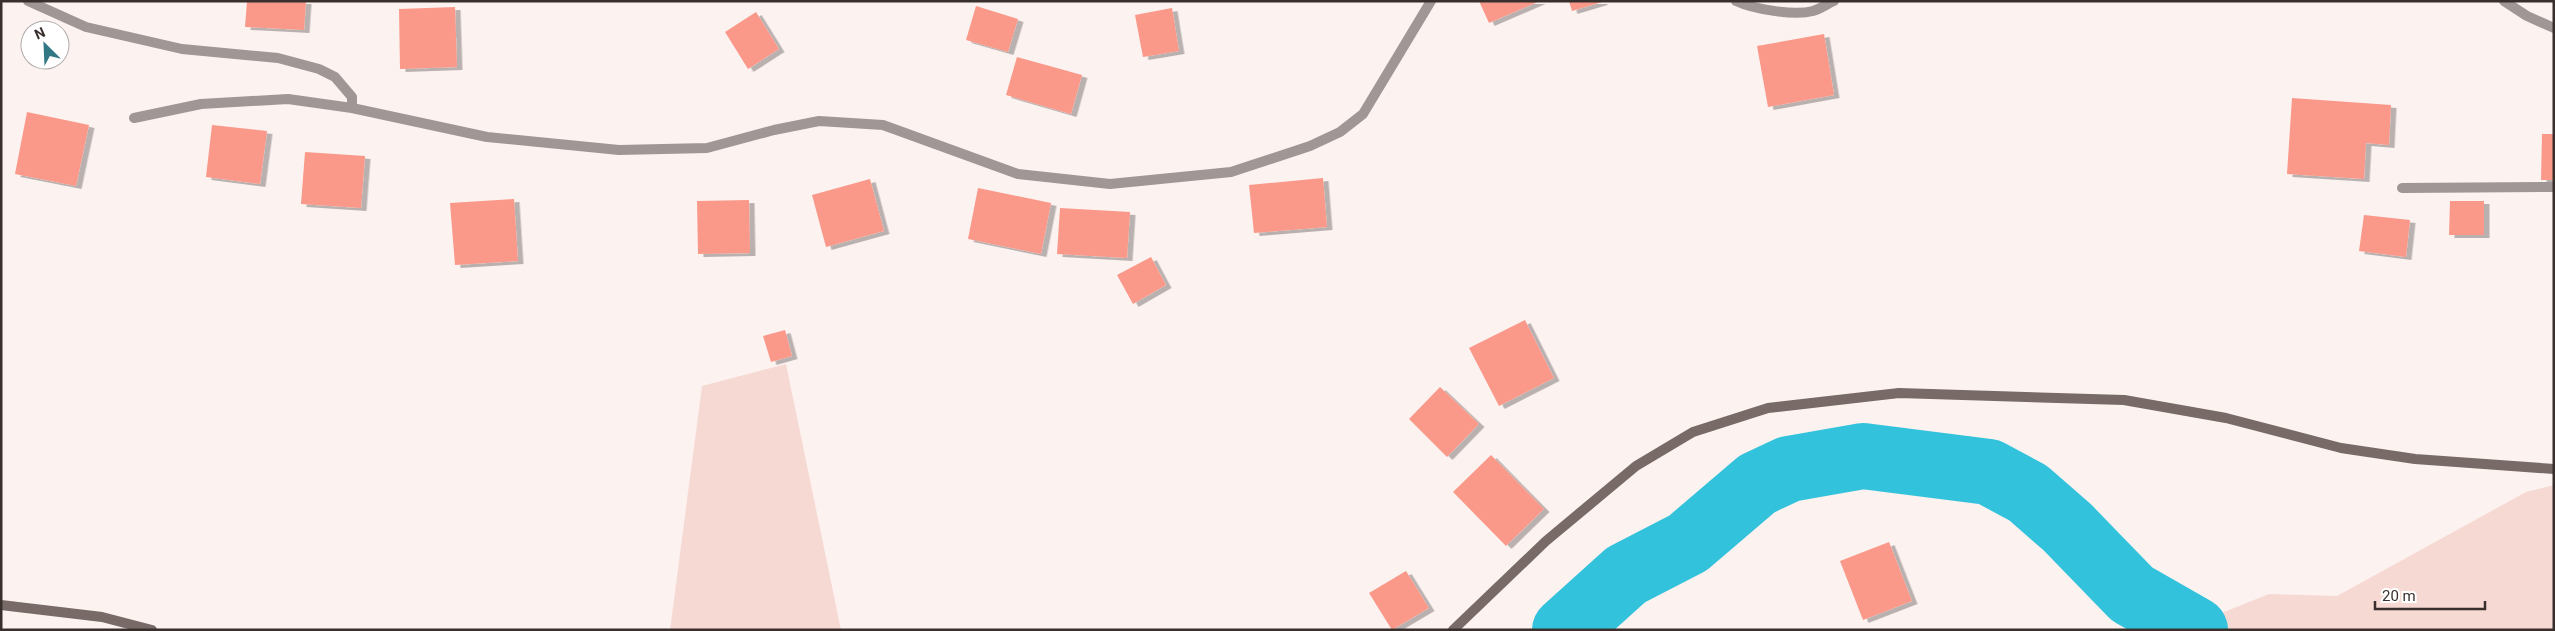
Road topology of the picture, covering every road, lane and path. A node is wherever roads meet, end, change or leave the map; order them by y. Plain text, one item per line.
1 (28, 1) edge
2 (1431, 1) edge
3 (1736, 1) edge
4 (1834, 1) edge
5 (2504, 1) edge
6 (2554, 28) edge
7 (352, 108) junction
8 (134, 118) dead end
9 (2554, 187) edge
10 (2402, 188) dead end
11 (2554, 469) edge
12 (1, 605) edge
13 (152, 630) edge
14 (1453, 630) edge

1 - 7 street
2 - 7 street
3 - 4 street
5 - 6 street
7 - 8 street
9 - 10 street
11 - 14 main road
12 - 13 main road

